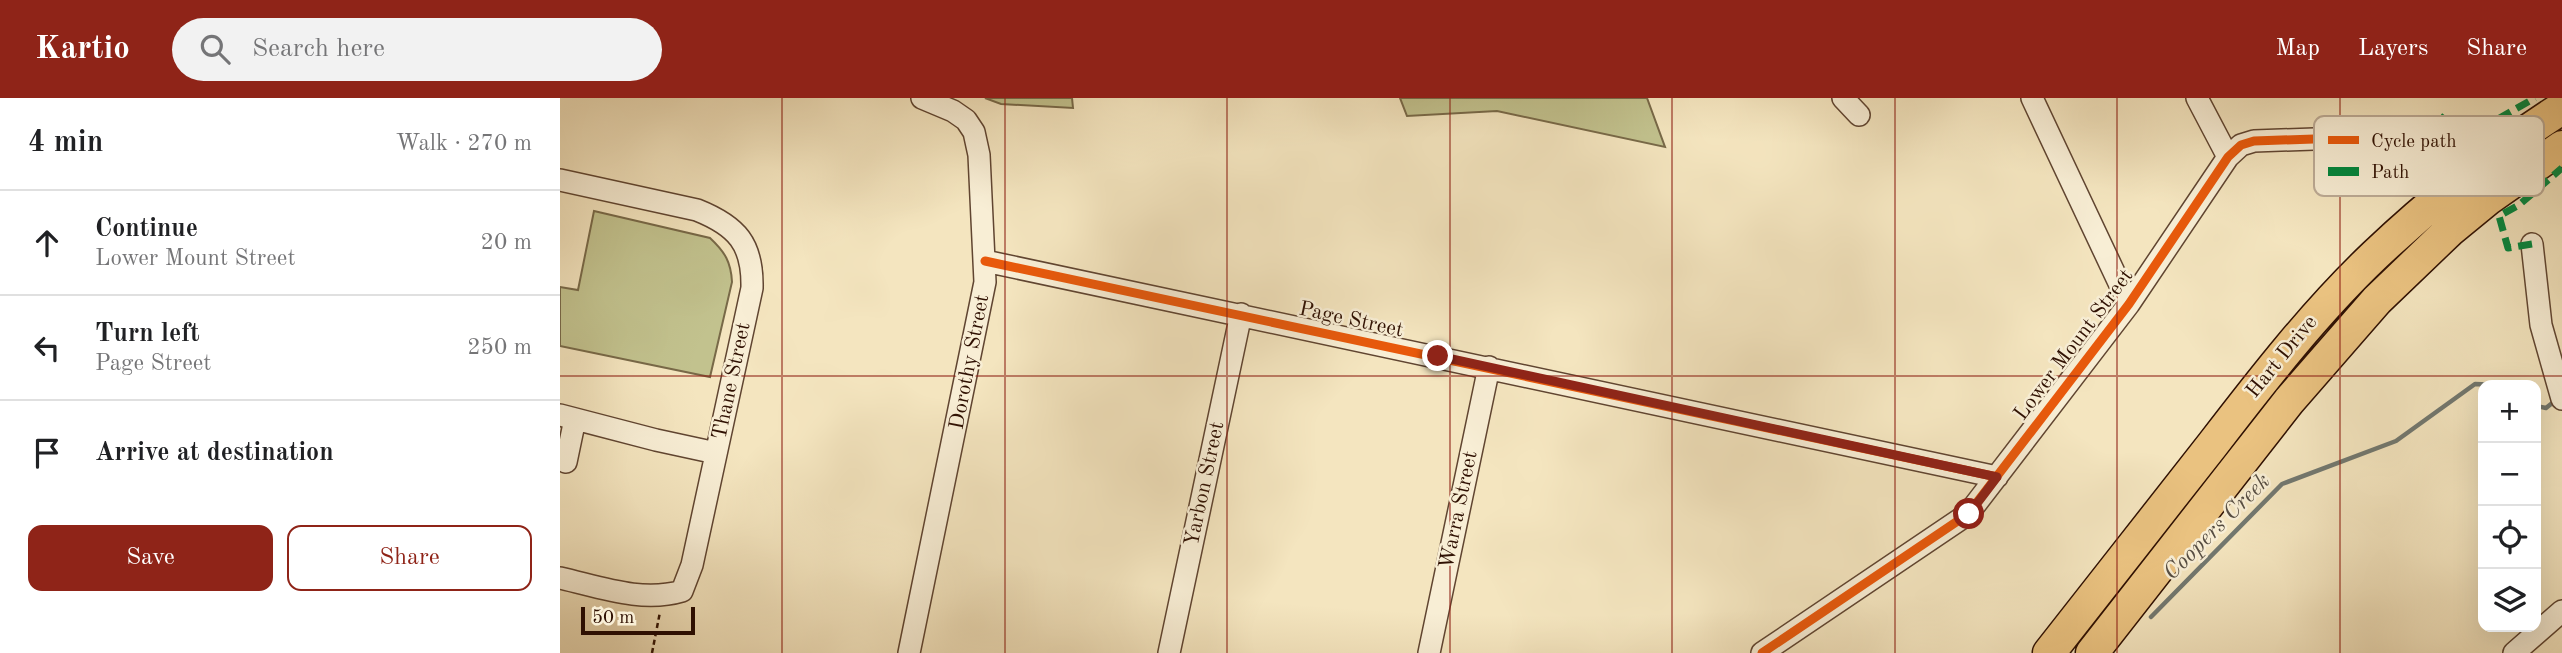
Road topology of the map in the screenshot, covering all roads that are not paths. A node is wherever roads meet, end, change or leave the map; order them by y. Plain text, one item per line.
1 (922, 98) edge
2 (1843, 98) edge
3 (2032, 98) edge
4 (2197, 98) edge
5 (2562, 108) edge
6 (1859, 115) dead end
7 (2544, 120) edge
8 (2314, 139) edge
9 (2562, 147) edge
10 (2228, 157) junction
11 (2544, 160) edge
12 (560, 180) edge
13 (2441, 196) edge
14 (2493, 196) edge
15 (2532, 244) dead end
16 (985, 261) junction
17 (2129, 304) junction
18 (1241, 314) junction
19 (1489, 368) junction
20 (2560, 391) edge
21 (568, 417) edge
22 (716, 453) junction
23 (566, 462) dead end
24 (1997, 477) junction
25 (560, 578) edge
26 (2562, 611) edge
27 (909, 653) edge
28 (1169, 653) edge
29 (1429, 653) edge
30 (1762, 653) edge
31 (2049, 653) edge
32 (2092, 653) edge
33 (2514, 653) edge

1 - 16 street, Dorothy Street
2 - 6 street
3 - 17 street
4 - 10 street
5 - 7 highway, Hart Drive
8 - 10 street, Lower Mount Street
9 - 11 highway, Hart Drive
10 - 17 street, Lower Mount Street
12 - 22 street, Thane Street
13 - 31 highway, Hart Drive
14 - 32 highway, Hart Drive
15 - 20 street
16 - 18 street, Page Street
16 - 27 street, Dorothy Street
17 - 24 street, Lower Mount Street
18 - 19 street, Page Street
18 - 28 street, Yarbon Street
19 - 24 street, Page Street
19 - 29 street, Warra Street
21 - 22 street
21 - 23 street
22 - 25 street, Thane Street
24 - 30 street, Lower Mount Street
26 - 33 street

